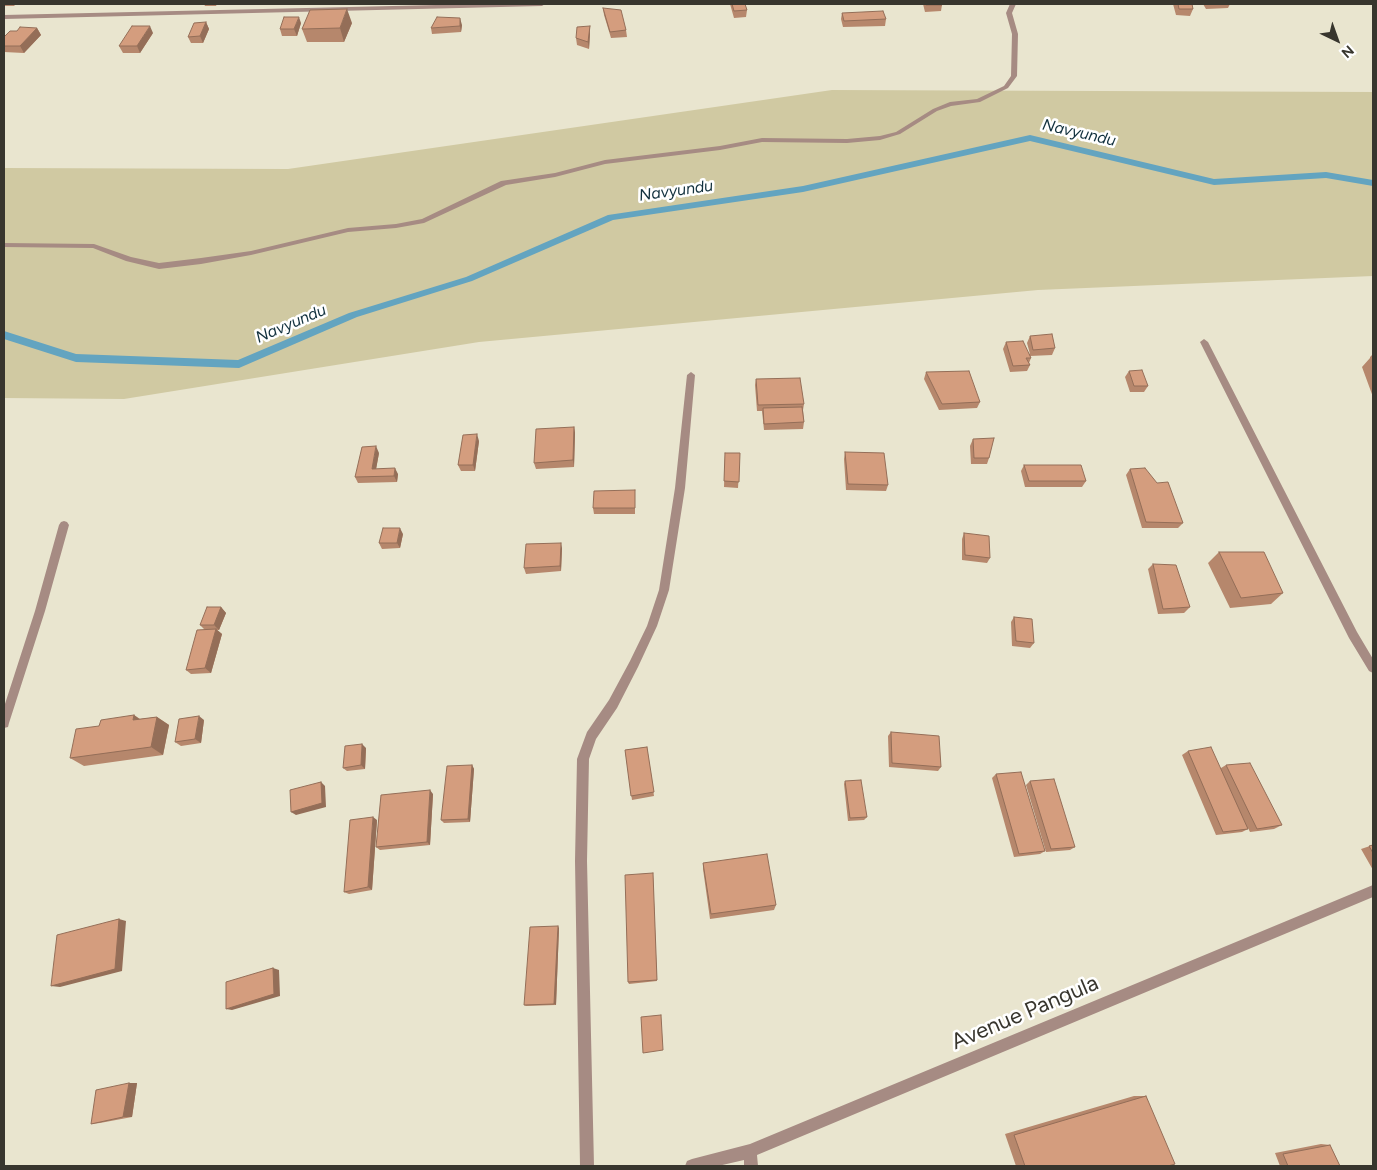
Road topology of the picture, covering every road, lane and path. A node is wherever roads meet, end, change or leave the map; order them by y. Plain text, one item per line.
1 (164, 4) edge
2 (542, 4) edge
3 (1013, 4) edge
4 (157, 14) junction
5 (4, 16) edge
6 (4, 245) edge
7 (1204, 342) dead end
8 (692, 375) dead end
9 (64, 525) dead end
10 (1373, 668) edge
11 (4, 723) edge
12 (1373, 891) edge
13 (750, 1150) junction
14 (587, 1166) edge
15 (692, 1166) edge
16 (752, 1166) edge

1 - 4 street
2 - 4 street
3 - 6 street
4 - 5 street
7 - 10 street
8 - 14 street
9 - 11 street
12 - 13 street, Avenue Pangula
13 - 15 street, Avenue Pangula
13 - 16 street

